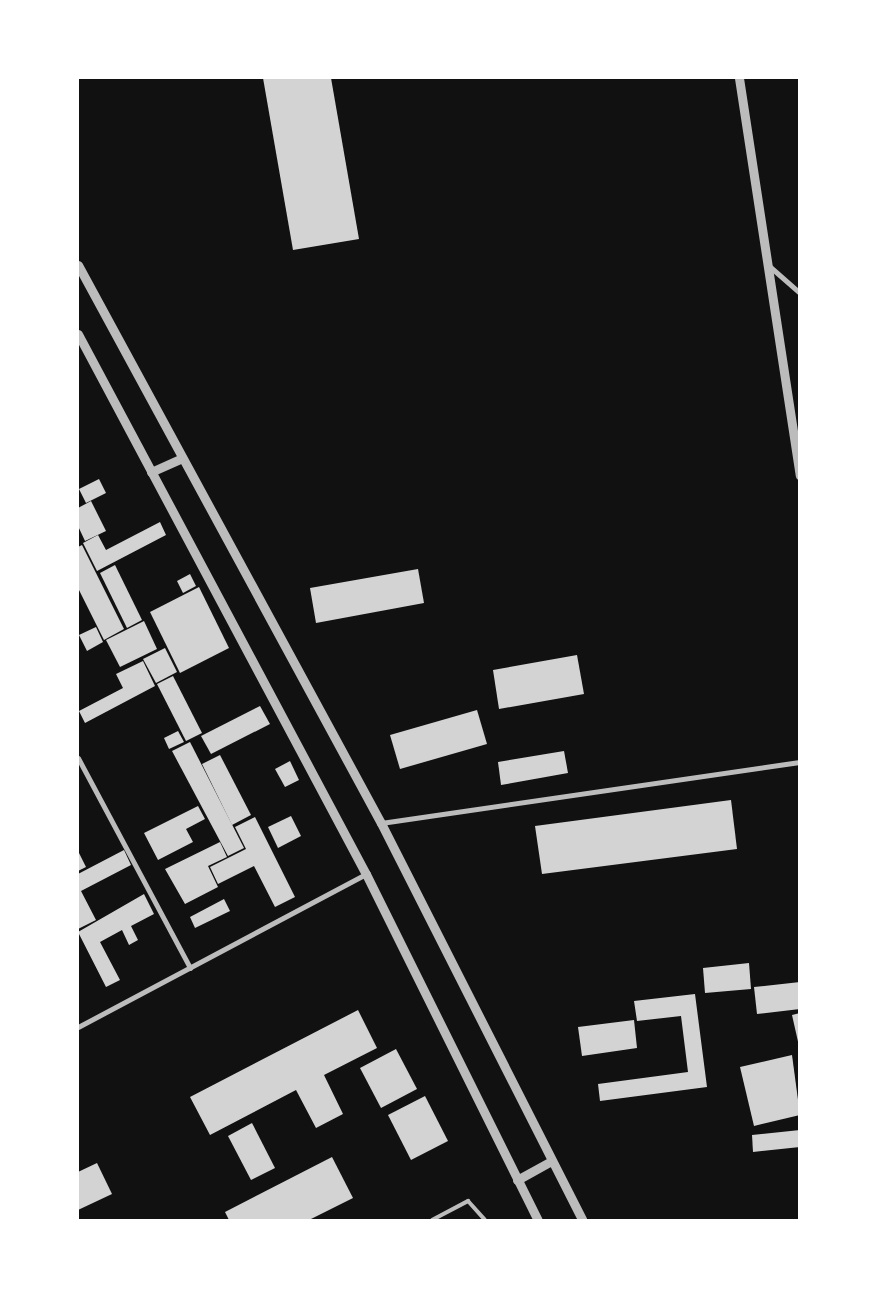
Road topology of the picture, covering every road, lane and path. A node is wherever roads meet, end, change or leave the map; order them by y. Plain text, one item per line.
1 (739, 78) edge
2 (768, 264) junction
3 (78, 265) edge
4 (800, 293) edge
5 (78, 334) edge
6 (182, 458) junction
7 (151, 472) junction
8 (800, 475) edge
9 (78, 758) edge
10 (800, 762) edge
11 (381, 823) junction
12 (366, 874) junction
13 (190, 968) junction
14 (78, 1027) edge
15 (551, 1161) junction
16 (518, 1180) junction
17 (432, 1220) edge
18 (485, 1220) edge
19 (538, 1220) edge
20 (582, 1220) edge

1 - 2 street
2 - 4 street
2 - 8 street
3 - 6 street
5 - 7 street
6 - 7 street
6 - 11 street
7 - 12 street
9 - 13 street
10 - 11 street
11 - 15 street
12 - 13 street
12 - 16 street
13 - 14 street
15 - 16 street
15 - 20 street
16 - 19 street
17 - 18 lane

